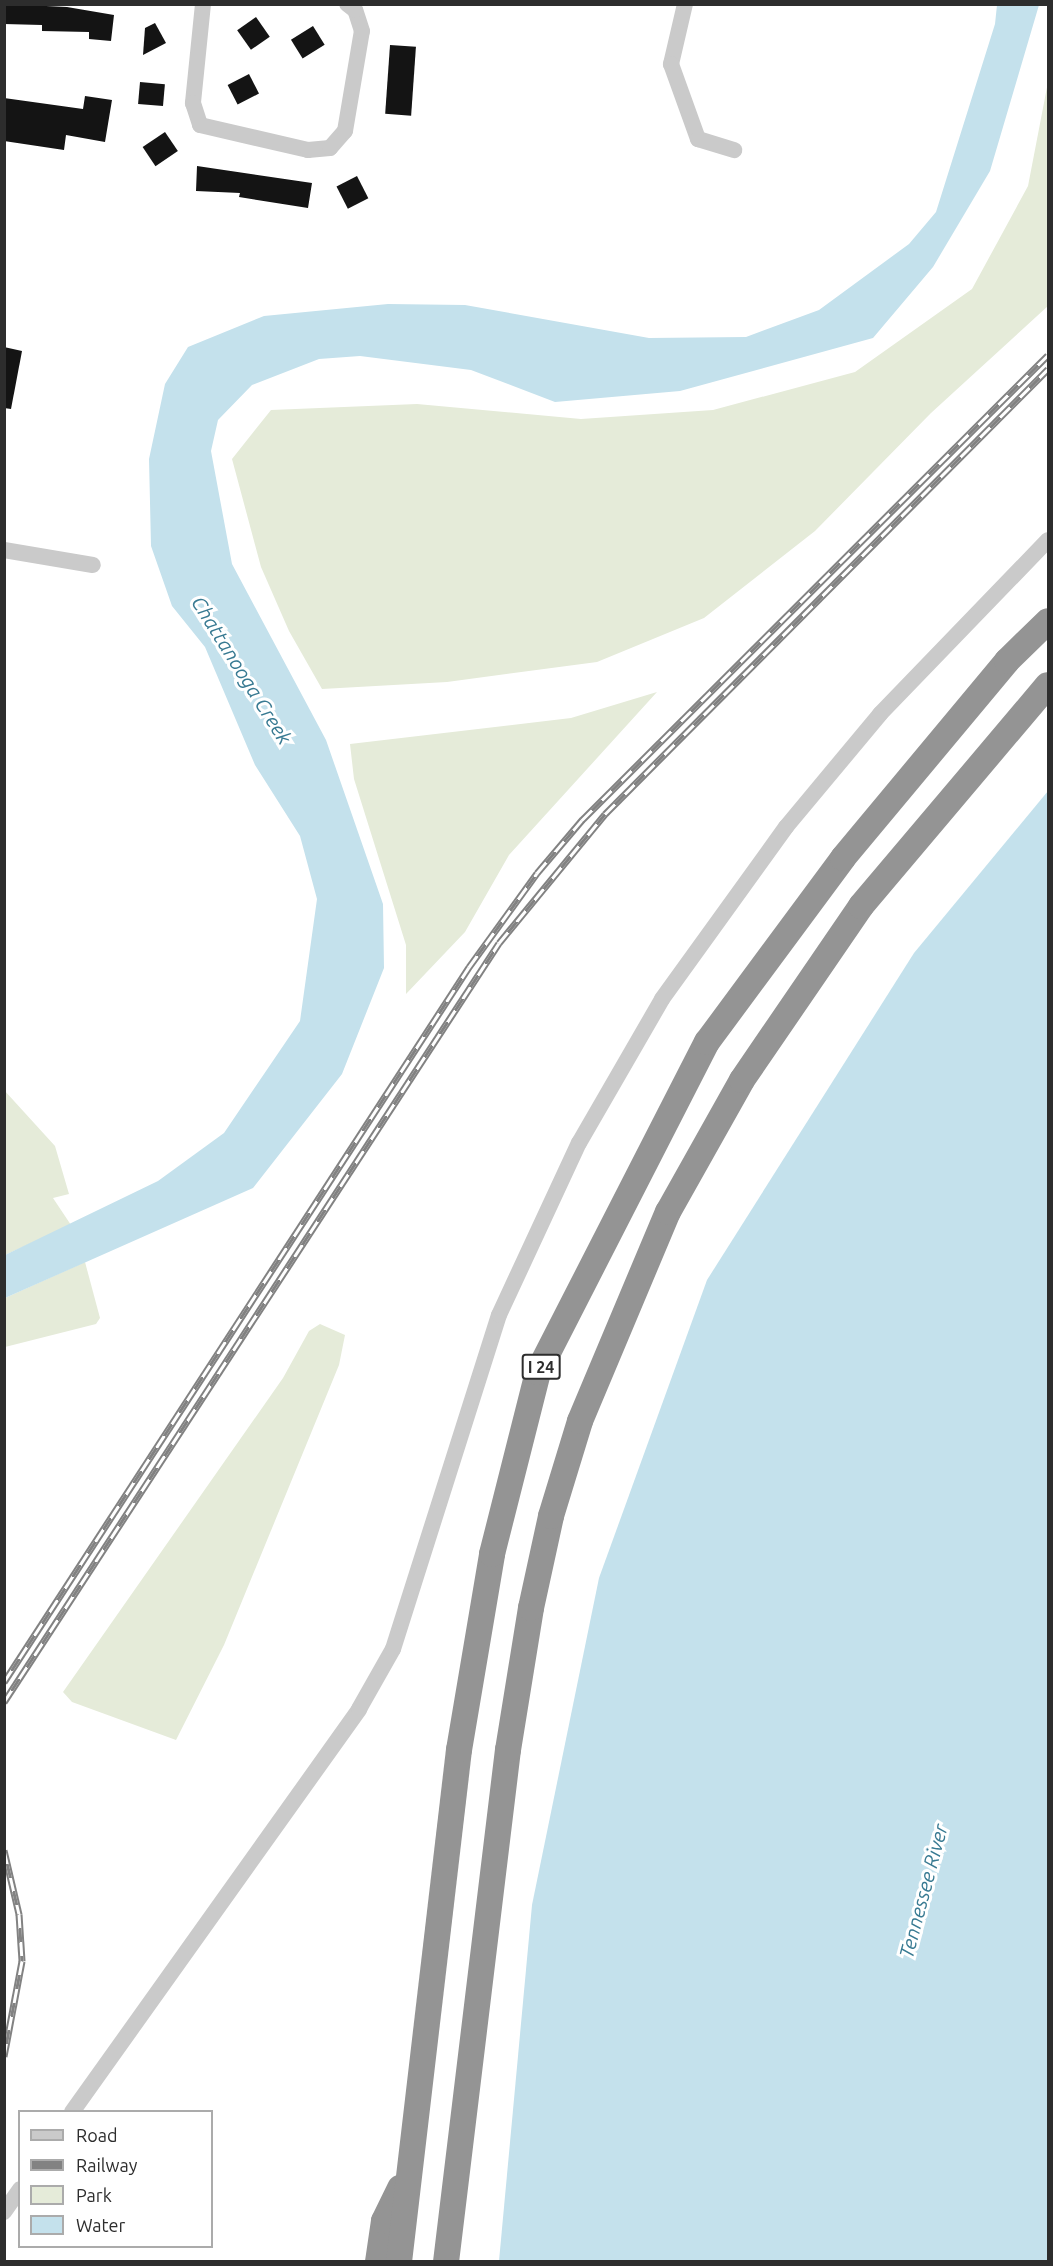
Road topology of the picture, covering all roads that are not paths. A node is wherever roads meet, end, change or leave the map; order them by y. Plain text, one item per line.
1 (203, 4) edge
2 (685, 4) edge
3 (351, 7) edge
4 (734, 150) dead end
5 (1048, 540) edge
6 (4, 550) edge
7 (93, 565) dead end
8 (1048, 621) edge
9 (1048, 685) edge
10 (73, 2110) edge
11 (410, 2168) junction
12 (18, 2192) edge
13 (4, 2212) edge
14 (378, 2262) edge
15 (399, 2262) edge
16 (446, 2262) edge

1 - 3 street
2 - 4 street
5 - 10 street
6 - 7 street
8 - 11 highway, I 24
9 - 16 highway
11 - 14 highway
11 - 15 highway, I 24
12 - 13 street

